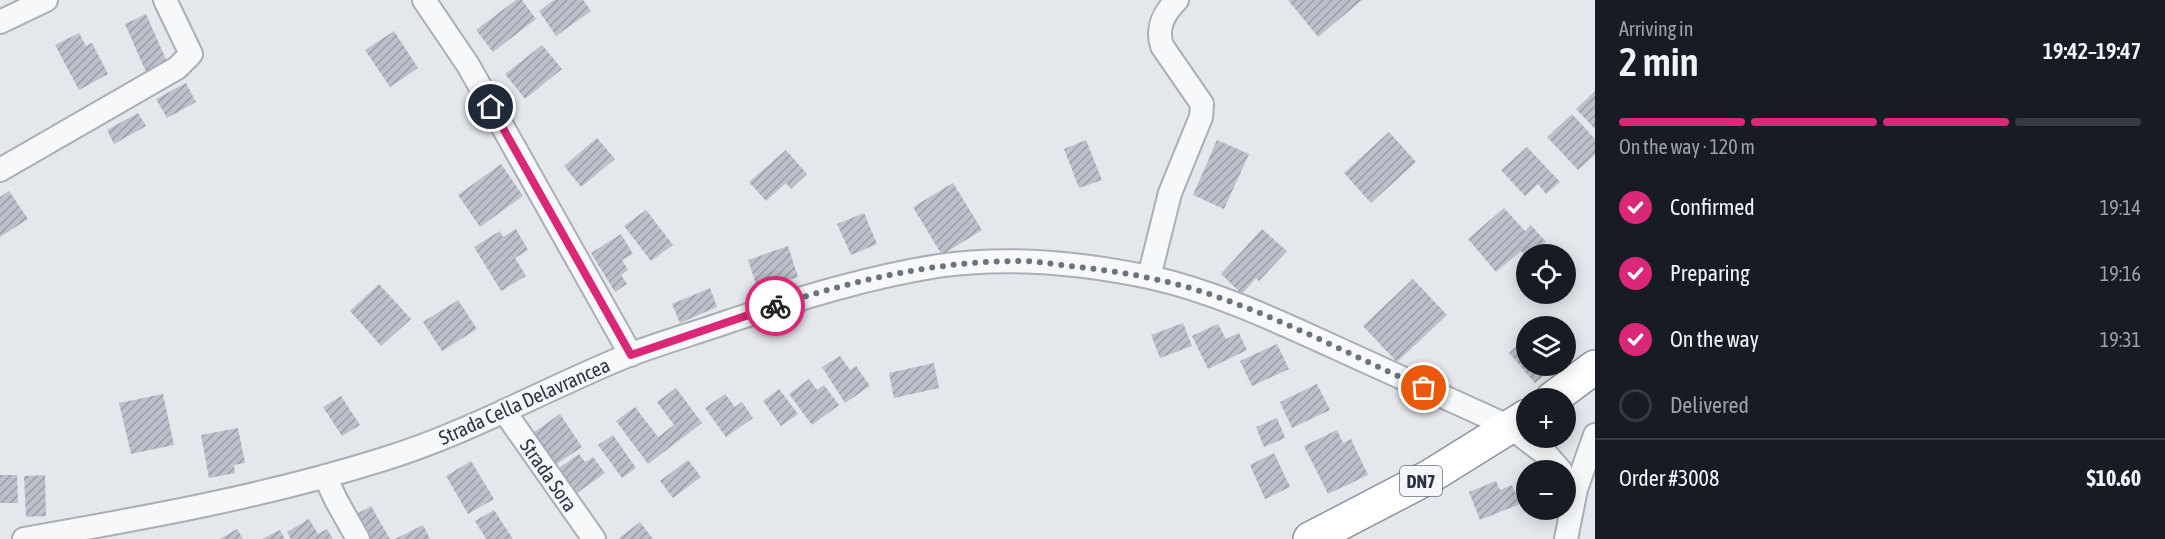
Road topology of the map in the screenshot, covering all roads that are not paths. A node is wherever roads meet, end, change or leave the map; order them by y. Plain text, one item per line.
1 (46, 0) edge
2 (165, 0) edge
3 (424, 0) edge
4 (1177, 0) edge
5 (0, 22) edge
6 (0, 170) edge
7 (1149, 277) junction
8 (631, 355) junction
9 (1595, 367) edge
10 (1567, 388) edge
11 (504, 411) junction
12 (1516, 421) edge
13 (1516, 424) edge
14 (1595, 435) edge
15 (1541, 448) edge
16 (1552, 460) edge
17 (1576, 473) edge
18 (325, 476) junction
19 (1568, 520) edge
20 (98, 533) edge
21 (24, 539) edge
22 (358, 539) edge
23 (594, 539) edge
24 (1310, 539) edge
25 (1566, 539) edge

1 - 5 street
2 - 6 street
3 - 8 street
4 - 7 street
7 - 8 street, Strada Cella Delavrancea
7 - 12 street, Strada Cella Delavrancea
8 - 11 street, Strada Cella Delavrancea
9 - 10 highway
11 - 18 street, Strada Cella Delavrancea
11 - 23 street, Strada Sora
13 - 24 highway, DN7
14 - 17 street
15 - 16 street, Strada Cella Delavrancea
18 - 20 street, Strada Cella Delavrancea
18 - 22 street
19 - 25 street
20 - 21 street, Strada Cella Delavrancea

